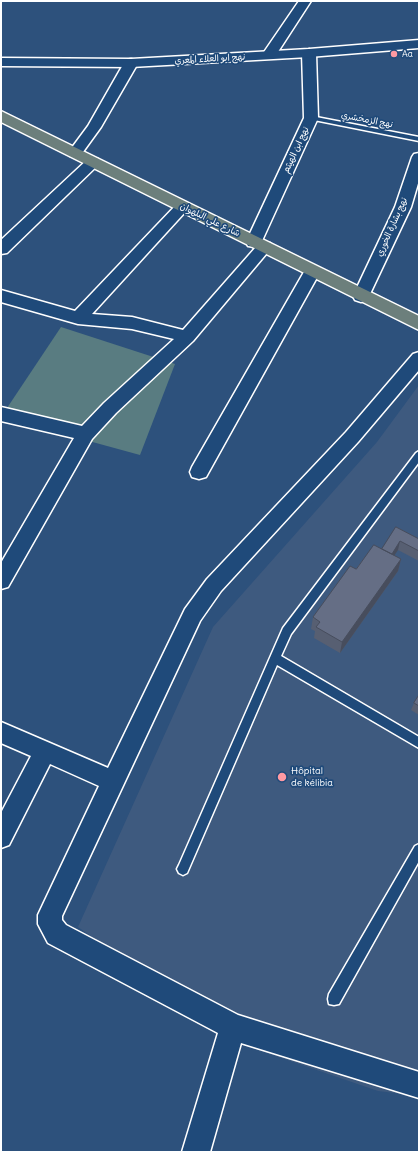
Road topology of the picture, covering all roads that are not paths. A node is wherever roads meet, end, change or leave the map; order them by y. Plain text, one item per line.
1 (305, 1) edge
2 (419, 44) edge
3 (309, 53) junction
4 (269, 55) junction
5 (1, 62) edge
6 (131, 63) junction
7 (1, 116) edge
8 (311, 118) junction
9 (419, 139) edge
10 (74, 153) junction
11 (419, 157) edge
12 (93, 162) junction
13 (182, 207) junction
14 (403, 207) junction
15 (419, 209) edge
16 (259, 244) junction
17 (1, 249) edge
18 (312, 272) junction
19 (1, 296) edge
20 (361, 296) junction
21 (78, 318) junction
22 (419, 324) edge
23 (187, 337) junction
24 (419, 358) edge
25 (1, 414) edge
26 (86, 434) junction
27 (419, 455) edge
28 (199, 472) dead end
29 (1, 581) edge
30 (275, 658) junction
31 (1, 732) edge
32 (419, 743) edge
33 (45, 751) junction
34 (114, 781) junction
35 (1, 837) edge
36 (419, 850) edge
37 (183, 870) dead end
38 (334, 999) dead end
39 (233, 1027) junction
40 (419, 1085) edge
41 (196, 1152) edge

1 - 4 street
2 - 3 street, نهج ابو العلاء المعري
3 - 4 street, نهج ابو العلاء المعري
3 - 8 street, نهج ابن الهيثم
4 - 6 street, نهج ابو العلاء المعري
5 - 6 street, نهج ابو العلاء المعري
6 - 10 street
7 - 10 main road, شارع علي البلهوان
8 - 9 lane, نهج الزمخشري
8 - 16 street, نهج ابن الهيثم
10 - 12 main road, شارع علي البلهوان
11 - 14 street, نهج بشارة الخوري
12 - 13 main road, شارع علي البلهوان
12 - 17 street
13 - 16 main road, شارع علي البلهوان
13 - 21 street
14 - 15 street
14 - 20 street, نهج بشارة الخوري
16 - 18 main road, شارع علي البلهوان
16 - 23 street, نهج ابن الهيثم
18 - 20 main road, شارع علي البلهوان
18 - 28 street
19 - 21 street
20 - 22 main road, شارع علي البلهوان
21 - 23 street
23 - 26 street, نهج ابن الهيثم
24 - 34 street
25 - 26 street
26 - 29 street, نهج ابن الهيثم
27 - 30 lane
30 - 32 lane
30 - 37 lane
31 - 33 street
33 - 34 street
33 - 35 street
34 - 39 street
36 - 38 lane
39 - 40 street
39 - 41 street

